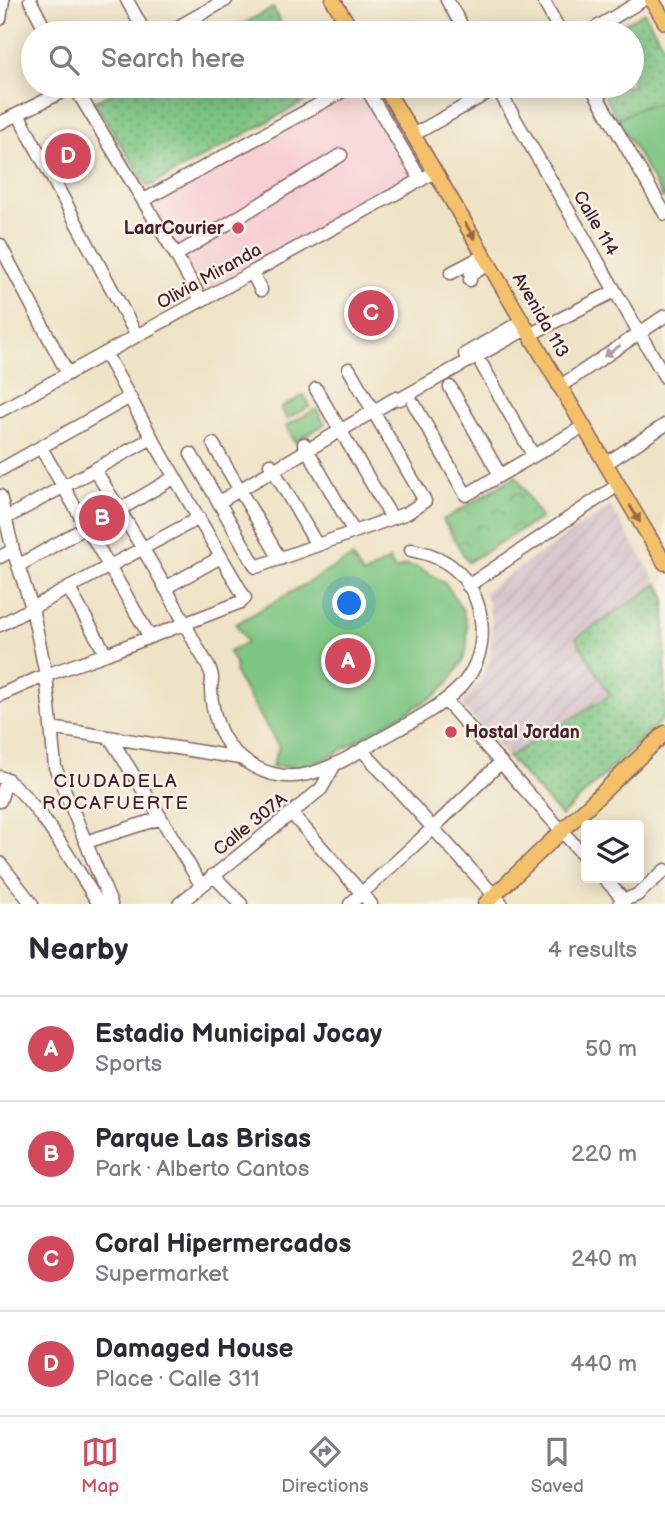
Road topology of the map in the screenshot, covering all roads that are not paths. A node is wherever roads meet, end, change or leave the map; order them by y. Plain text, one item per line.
1 (3, 0) edge
2 (30, 0) edge
3 (127, 0) edge
4 (226, 0) edge
5 (333, 0) edge
6 (447, 0) edge
7 (542, 0) edge
8 (643, 0) edge
9 (652, 0) edge
10 (204, 6) edge
11 (0, 19) edge
12 (41, 21) edge
13 (138, 21) edge
14 (183, 21) edge
15 (346, 21) edge
16 (459, 21) edge
17 (554, 21) edge
18 (607, 21) edge
19 (665, 22) edge
20 (50, 98) edge
21 (81, 98) edge
22 (330, 98) edge
23 (372, 98) edge
24 (391, 98) edge
25 (477, 98) edge
26 (505, 98) edge
27 (598, 98) edge
28 (18, 114) junction
29 (0, 123) edge
30 (413, 135) junction
31 (341, 155) dead end
32 (435, 172) junction
33 (421, 180) junction
34 (144, 200) junction
35 (665, 214) edge
36 (0, 244) edge
37 (176, 255) junction
38 (487, 260) junction
39 (254, 271) junction
40 (452, 273) dead end
41 (470, 279) dead end
42 (263, 289) dead end
43 (615, 291) junction
44 (201, 300) junction
45 (665, 316) edge
46 (526, 328) junction
47 (640, 332) junction
48 (137, 336) junction
49 (105, 353) junction
50 (477, 357) junction
51 (349, 369) dead end
52 (68, 374) junction
53 (665, 377) edge
54 (450, 387) dead end
55 (559, 387) junction
56 (316, 389) dead end
57 (130, 397) junction
58 (414, 404) dead end
59 (372, 409) junction
60 (0, 411) edge
61 (665, 425) edge
62 (583, 427) junction
63 (339, 428) junction
64 (152, 438) junction
65 (213, 444) dead end
66 (306, 447) junction
67 (41, 448) junction
68 (191, 454) dead end
69 (533, 456) junction
70 (605, 464) junction
71 (271, 466) junction
72 (0, 470) edge
73 (95, 470) junction
74 (500, 475) junction
75 (175, 477) junction
76 (618, 485) junction
77 (237, 486) junction
78 (62, 487) junction
79 (0, 496) edge
80 (216, 498) junction
81 (120, 510) junction
82 (199, 517) junction
83 (6, 518) junction
84 (393, 518) junction
85 (86, 527) junction
86 (354, 532) junction
87 (317, 545) junction
88 (143, 549) junction
89 (13, 550) junction
90 (411, 550) dead end
91 (221, 556) junction
92 (0, 557) edge
93 (280, 559) junction
94 (665, 563) edge
95 (18, 566) junction
96 (109, 567) junction
97 (468, 586) junction
98 (165, 588) junction
99 (69, 589) junction
100 (32, 608) junction
101 (186, 624) junction
102 (0, 625) edge
103 (150, 637) junction
104 (106, 654) junction
105 (46, 675) junction
106 (0, 695) edge
107 (445, 700) junction
108 (51, 728) junction
109 (665, 733) edge
110 (110, 738) junction
111 (362, 750) junction
112 (240, 758) junction
113 (500, 763) junction
114 (335, 764) junction
115 (3, 778) edge
116 (0, 801) edge
117 (292, 814) junction
118 (161, 818) junction
119 (433, 828) junction
120 (562, 831) junction
121 (86, 842) junction
122 (581, 852) edge
123 (0, 863) edge
124 (665, 870) edge
125 (214, 876) junction
126 (609, 883) edge
127 (201, 885) junction
128 (360, 893) junction
129 (493, 901) edge
130 (629, 901) edge
131 (32, 904) edge
132 (99, 904) edge
133 (111, 904) edge
134 (179, 904) edge
135 (241, 904) edge
136 (350, 904) edge
137 (370, 904) edge

1 - 11 street
2 - 12 street
3 - 13 street
4 - 10 street
5 - 15 main road
6 - 16 street
7 - 17 street
8 - 18 street
9 - 19 main road
10 - 14 street
20 - 28 street
21 - 34 street
22 - 34 street
23 - 33 street
24 - 30 main road, Avenida 113
25 - 30 street
26 - 43 street, Calle 114
27 - 35 street
28 - 29 street
28 - 48 street
30 - 32 main road, Avenida 113
31 - 37 street
32 - 33 street, Olivia Miranda
32 -> 38 main road, Avenida 113
33 - 39 street, Olivia Miranda
34 - 37 street
36 - 52 street
37 - 44 street
38 - 40 street
38 - 41 street
38 - 46 main road, Avenida 113
39 - 42 street
39 - 44 street, Olivia Miranda
43 - 46 street
43 - 47 street, Calle 114
44 - 48 street, Olivia Miranda
45 - 47 street
46 - 50 street
46 - 55 main road, Avenida 113
47 - 53 street, Calle 114
47 -> 55 street
48 - 49 street, Olivia Miranda
49 - 52 street, Olivia Miranda
49 - 57 street
50 - 59 street
50 - 69 street
51 - 59 street
52 - 60 street, Olivia Miranda
54 - 74 street
55 - 62 main road, Avenida 113
56 - 63 street
57 - 64 street
57 - 67 street
58 - 74 street
59 - 63 street
59 - 84 street
61 - 70 street
62 - 69 street
62 - 70 main road, Avenida 113
63 - 66 street
63 - 84 street
64 - 73 street
64 - 75 street
65 - 77 street
66 - 71 street
66 - 86 street
67 - 72 street
67 - 78 street
68 - 80 street
69 - 74 street
70 - 76 main road, Avenida 113
71 - 77 street
71 - 87 street
73 - 78 street
73 - 81 street
75 - 81 street
75 - 82 street
76 -> 94 main road, Avenida 113
76 - 97 street
77 - 80 street
77 - 93 street
78 - 83 street
78 - 85 street
79 - 83 street
80 - 93 street
81 - 88 street
82 - 88 street
82 - 91 street
83 - 89 street
84 - 86 street
85 - 95 street
85 - 96 street
86 - 87 street
87 - 93 street
88 - 96 street
88 - 98 street
89 - 92 street
89 - 95 street
90 - 97 street
91 - 98 street
91 - 101 street
95 - 100 street
96 - 99 street
96 - 103 street
97 - 107 street
98 - 101 street
99 - 100 street
99 - 104 street
100 - 102 street
100 - 105 street
101 - 103 street
101 - 112 street
103 - 104 street
104 - 105 street
105 - 106 street
105 - 108 street
107 - 111 street
107 - 113 street
108 - 110 street
108 - 121 street
109 - 120 main road
110 - 112 street
110 - 118 street
111 - 114 street
111 - 119 street
112 - 114 street
113 - 119 street
113 - 120 street
114 - 117 street, Calle 307A
115 - 116 street
115 - 132 street
117 - 125 street, Calle 307A
117 - 128 street
118 - 121 street
118 - 127 street
119 - 128 street
119 - 129 street
120 - 122 street
120 - 129 main road
121 - 133 street
123 - 131 street
124 - 130 street
125 - 127 street, Calle 307A
125 - 135 street
126 - 130 street
127 - 134 street, Calle 307A
128 - 136 street
128 - 137 street

